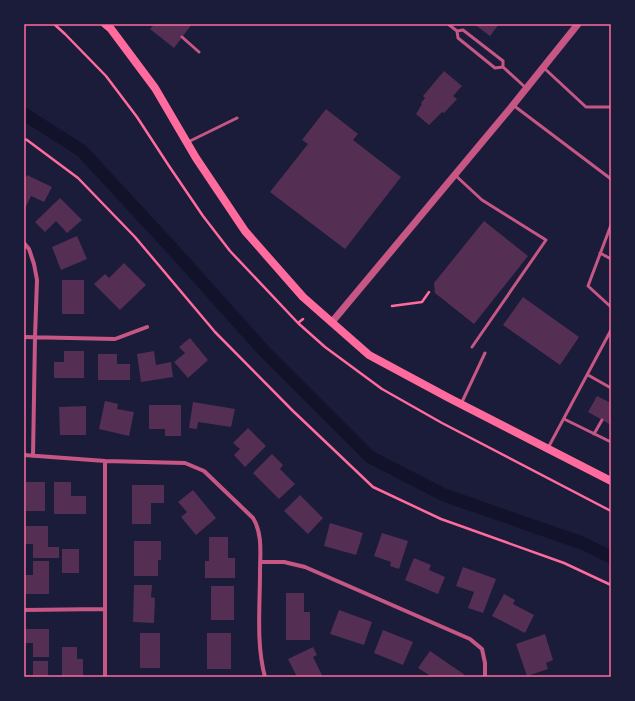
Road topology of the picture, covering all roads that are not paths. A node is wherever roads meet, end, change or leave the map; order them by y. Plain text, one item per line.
1 (105, 24) edge
2 (448, 24) edge
3 (578, 24) edge
4 (456, 31) junction
5 (182, 37) dead end
6 (199, 52) dead end
7 (502, 67) junction
8 (543, 68) junction
9 (526, 88) junction
10 (514, 105) junction
11 (611, 107) edge
12 (237, 118) dead end
13 (187, 142) junction
14 (454, 174) junction
15 (611, 179) edge
16 (611, 225) edge
17 (24, 243) edge
18 (600, 254) junction
19 (611, 259) edge
20 (611, 307) edge
21 (332, 322) junction
22 (147, 327) dead end
23 (611, 330) edge
24 (24, 337) edge
25 (35, 337) junction
26 (472, 347) dead end
27 (485, 353) dead end
28 (588, 375) junction
29 (611, 388) edge
30 (461, 404) junction
31 (564, 419) junction
32 (602, 420) dead end
33 (594, 434) junction
34 (611, 442) edge
35 (548, 449) junction
36 (24, 455) edge
37 (33, 456) junction
38 (105, 461) junction
39 (611, 481) edge
40 (260, 562) junction
41 (105, 609) junction
42 (24, 610) edge
43 (105, 677) edge
44 (264, 677) edge
45 (485, 677) edge

1 - 13 main road
2 - 4 lane
3 - 8 street
4 - 7 lane
4 - 7 lane
5 - 6 lane
7 - 9 lane
8 - 9 street
8 - 11 lane
9 - 10 street
10 - 14 street
10 - 15 lane
12 - 13 lane
13 - 21 main road
14 - 21 street
14 - 26 lane
16 - 18 lane
17 - 25 street
18 - 19 lane
18 - 20 lane
21 - 30 main road
22 - 25 street
23 - 28 lane
24 - 25 street
25 - 37 street
27 - 30 lane
28 - 29 lane
28 - 31 lane
30 - 35 main road
31 - 33 lane
31 - 35 lane
32 - 33 lane
33 - 34 lane
35 - 39 main road
36 - 37 street
37 - 38 street
38 - 40 street
38 - 41 street
40 - 44 street
40 - 45 street
41 - 42 street
41 - 43 street

